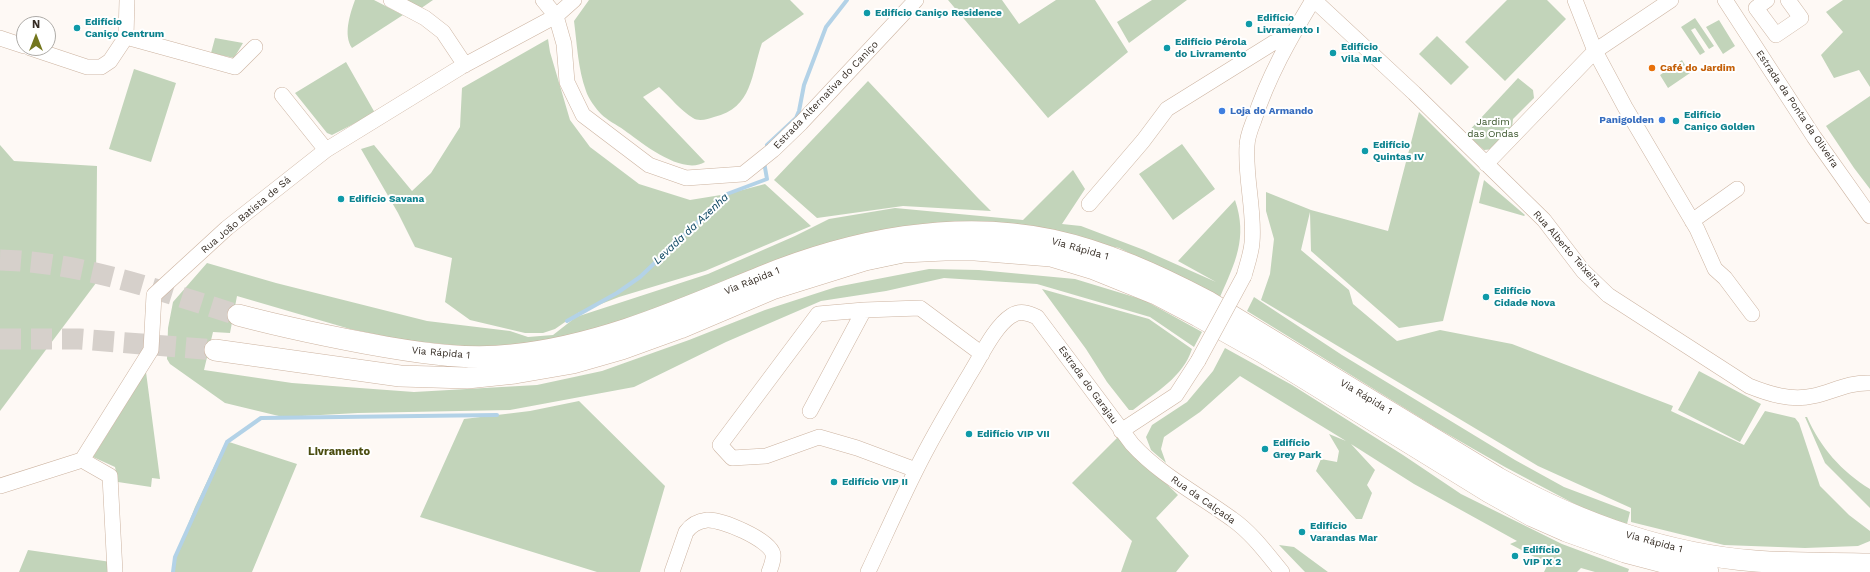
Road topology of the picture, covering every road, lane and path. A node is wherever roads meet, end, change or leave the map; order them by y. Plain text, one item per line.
1 (127, 0) edge
2 (391, 0) edge
3 (543, 0) edge
4 (574, 0) edge
5 (916, 0) edge
6 (1314, 0) edge
7 (1575, 0) edge
8 (1671, 0) edge
9 (1725, 0) edge
10 (1767, 0) edge
11 (1788, 0) edge
12 (556, 16) junction
13 (1291, 36) junction
14 (126, 37) junction
15 (0, 38) edge
16 (16, 43) edge
17 (255, 47) dead end
18 (1595, 51) junction
19 (54, 56) edge
20 (465, 65) junction
21 (282, 95) dead end
22 (326, 150) junction
23 (1486, 164) junction
24 (1737, 189) dead end
25 (1089, 204) dead end
26 (1870, 216) edge
27 (1694, 225) junction
28 (864, 310) junction
29 (1752, 314) dead end
30 (238, 315) tunnel mouth
31 (215, 350) tunnel mouth
32 (982, 354) junction
33 (1870, 383) edge
34 (810, 411) dead end
35 (1122, 431) junction
36 (82, 460) junction
37 (916, 470) junction
38 (0, 486) edge
39 (1628, 545) junction
40 (1870, 564) edge
41 (115, 572) edge
42 (672, 572) edge
43 (769, 572) edge
44 (868, 572) edge
45 (1282, 572) edge
46 (1708, 572) edge

1 - 14 street
2 - 20 street
3 - 12 street, Estrada Alternativa do Caniço
4 - 12 street, Rua João Batista de Sá
5 - 12 street, Estrada Alternativa do Caniço
6 - 13 street, Estrada do Garajau
6 - 23 street, Rua Alberto Teixeira
7 - 18 street
8 - 18 street
9 - 26 street, Estrada da Ponta da Oliveira
10 - 11 street
12 - 20 street, Rua João Batista de Sá
13 - 25 street
13 - 35 street, Estrada do Garajau, bridge
14 - 17 street
14 - 19 street
15 - 16 street
18 - 23 street
18 - 27 street
20 - 22 street, Rua João Batista de Sá
21 - 22 street
22 - 36 street, Rua João Batista de Sá
23 - 33 street, Rua Alberto Teixeira
24 - 27 street
27 - 29 street
28 - 32 street
28 - 34 street
28 - 37 street
30 - 39 highway, Via Rápida 1
31 - 39 highway, Via Rápida 1
32 - 35 street, Estrada do Garajau
32 - 37 street, Estrada do Garajau
35 - 45 street, Rua da Calçada
36 - 38 street
36 - 41 street
37 - 44 street, Estrada do Garajau
39 - 40 highway, Via Rápida 1
39 - 46 highway, Via Rápida 1
42 - 43 street

